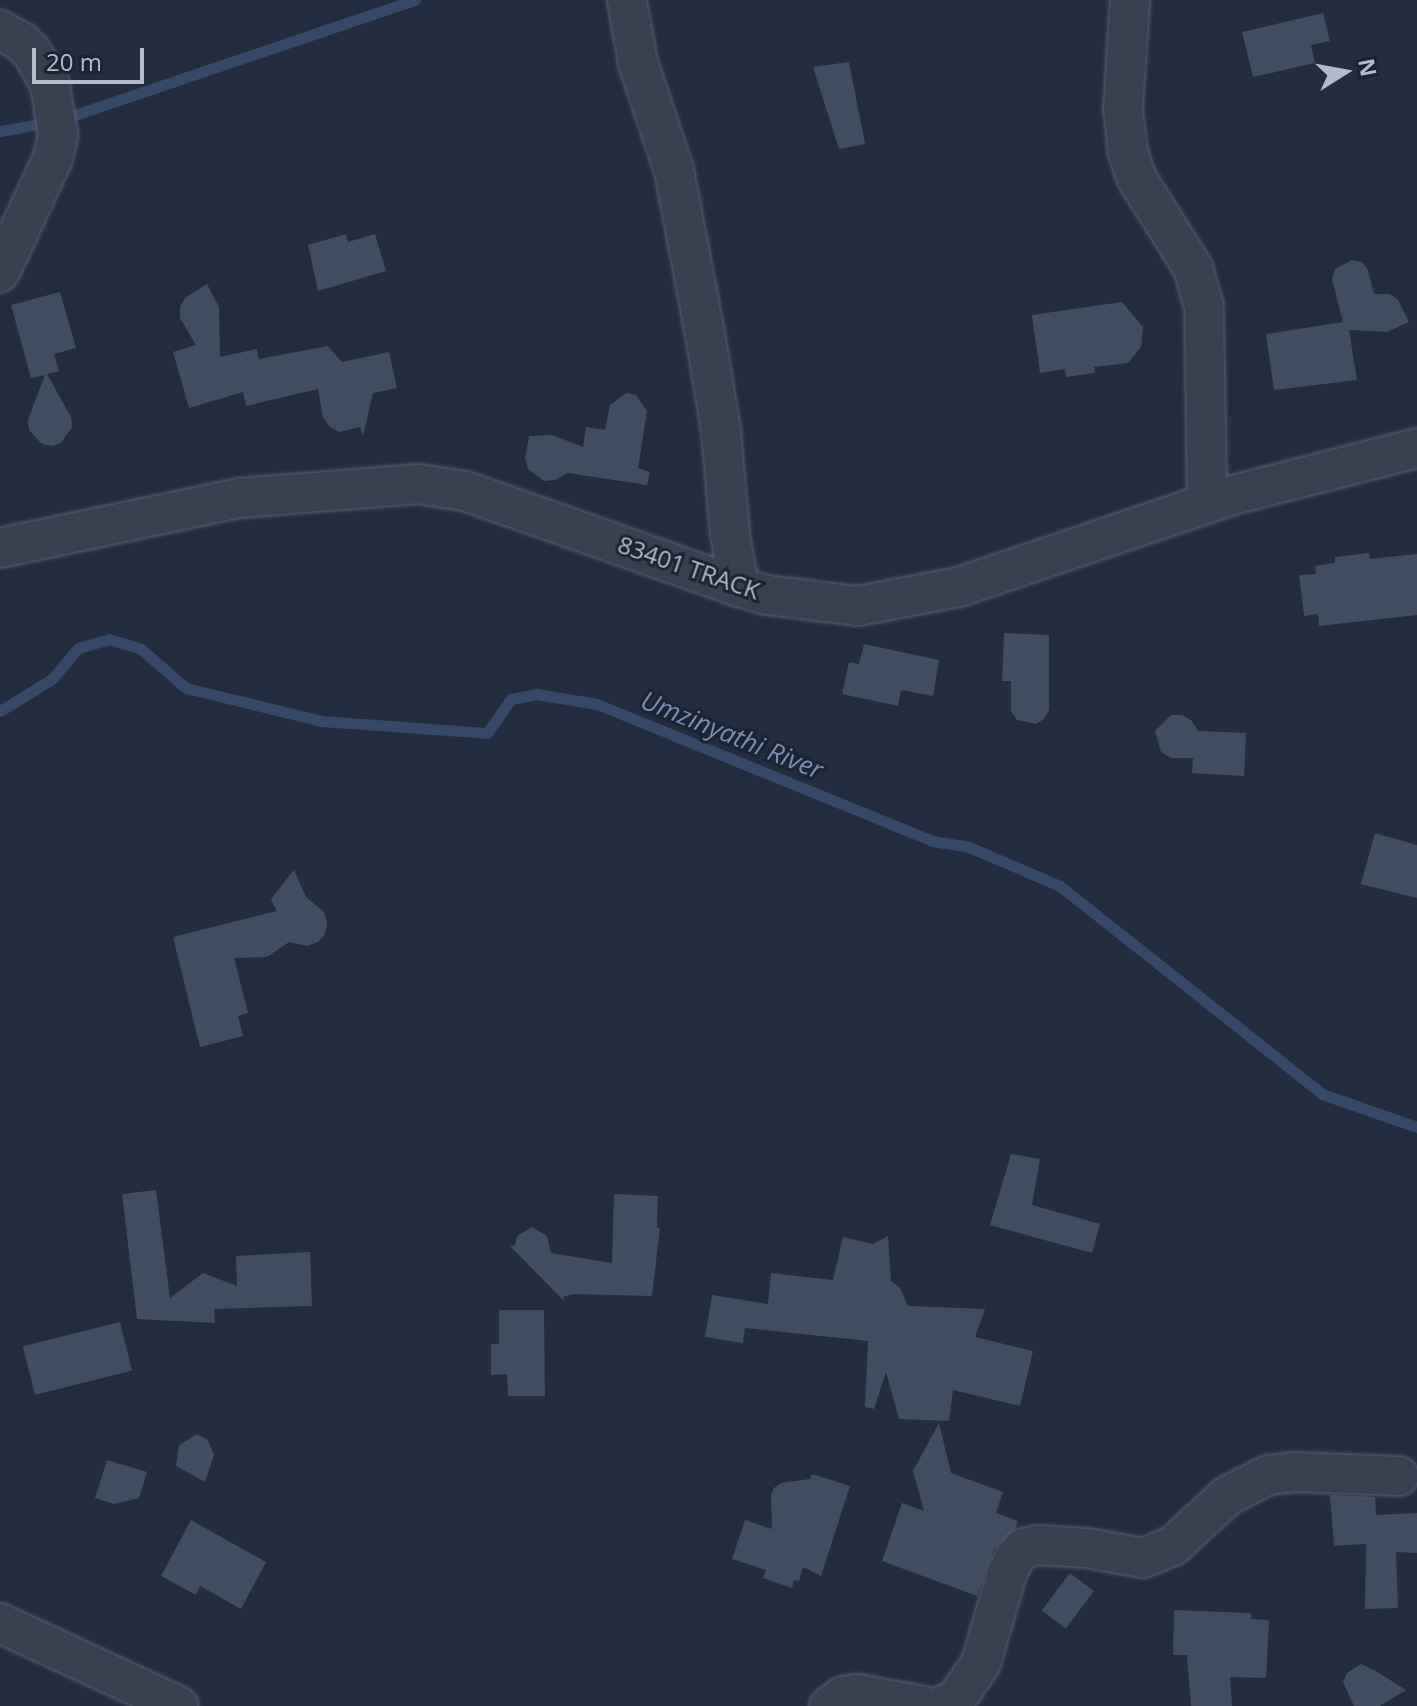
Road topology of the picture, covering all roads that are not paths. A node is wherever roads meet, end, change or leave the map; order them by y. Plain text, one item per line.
1 (1130, 0) edge
2 (627, 1) edge
3 (0, 30) edge
4 (0, 272) edge
5 (1417, 448) edge
6 (1207, 503) junction
7 (0, 548) edge
8 (739, 587) junction
9 (1399, 1476) dead end
10 (0, 1623) edge
11 (179, 1706) edge
12 (829, 1706) edge
13 (923, 1706) edge
14 (940, 1706) edge

1 - 6 street
2 - 8 street
3 - 4 street
5 - 6 street, 83401 TRACK
6 - 8 street, 83401 TRACK
7 - 8 street, 83401 TRACK
9 - 14 street
10 - 11 street
12 - 13 street

